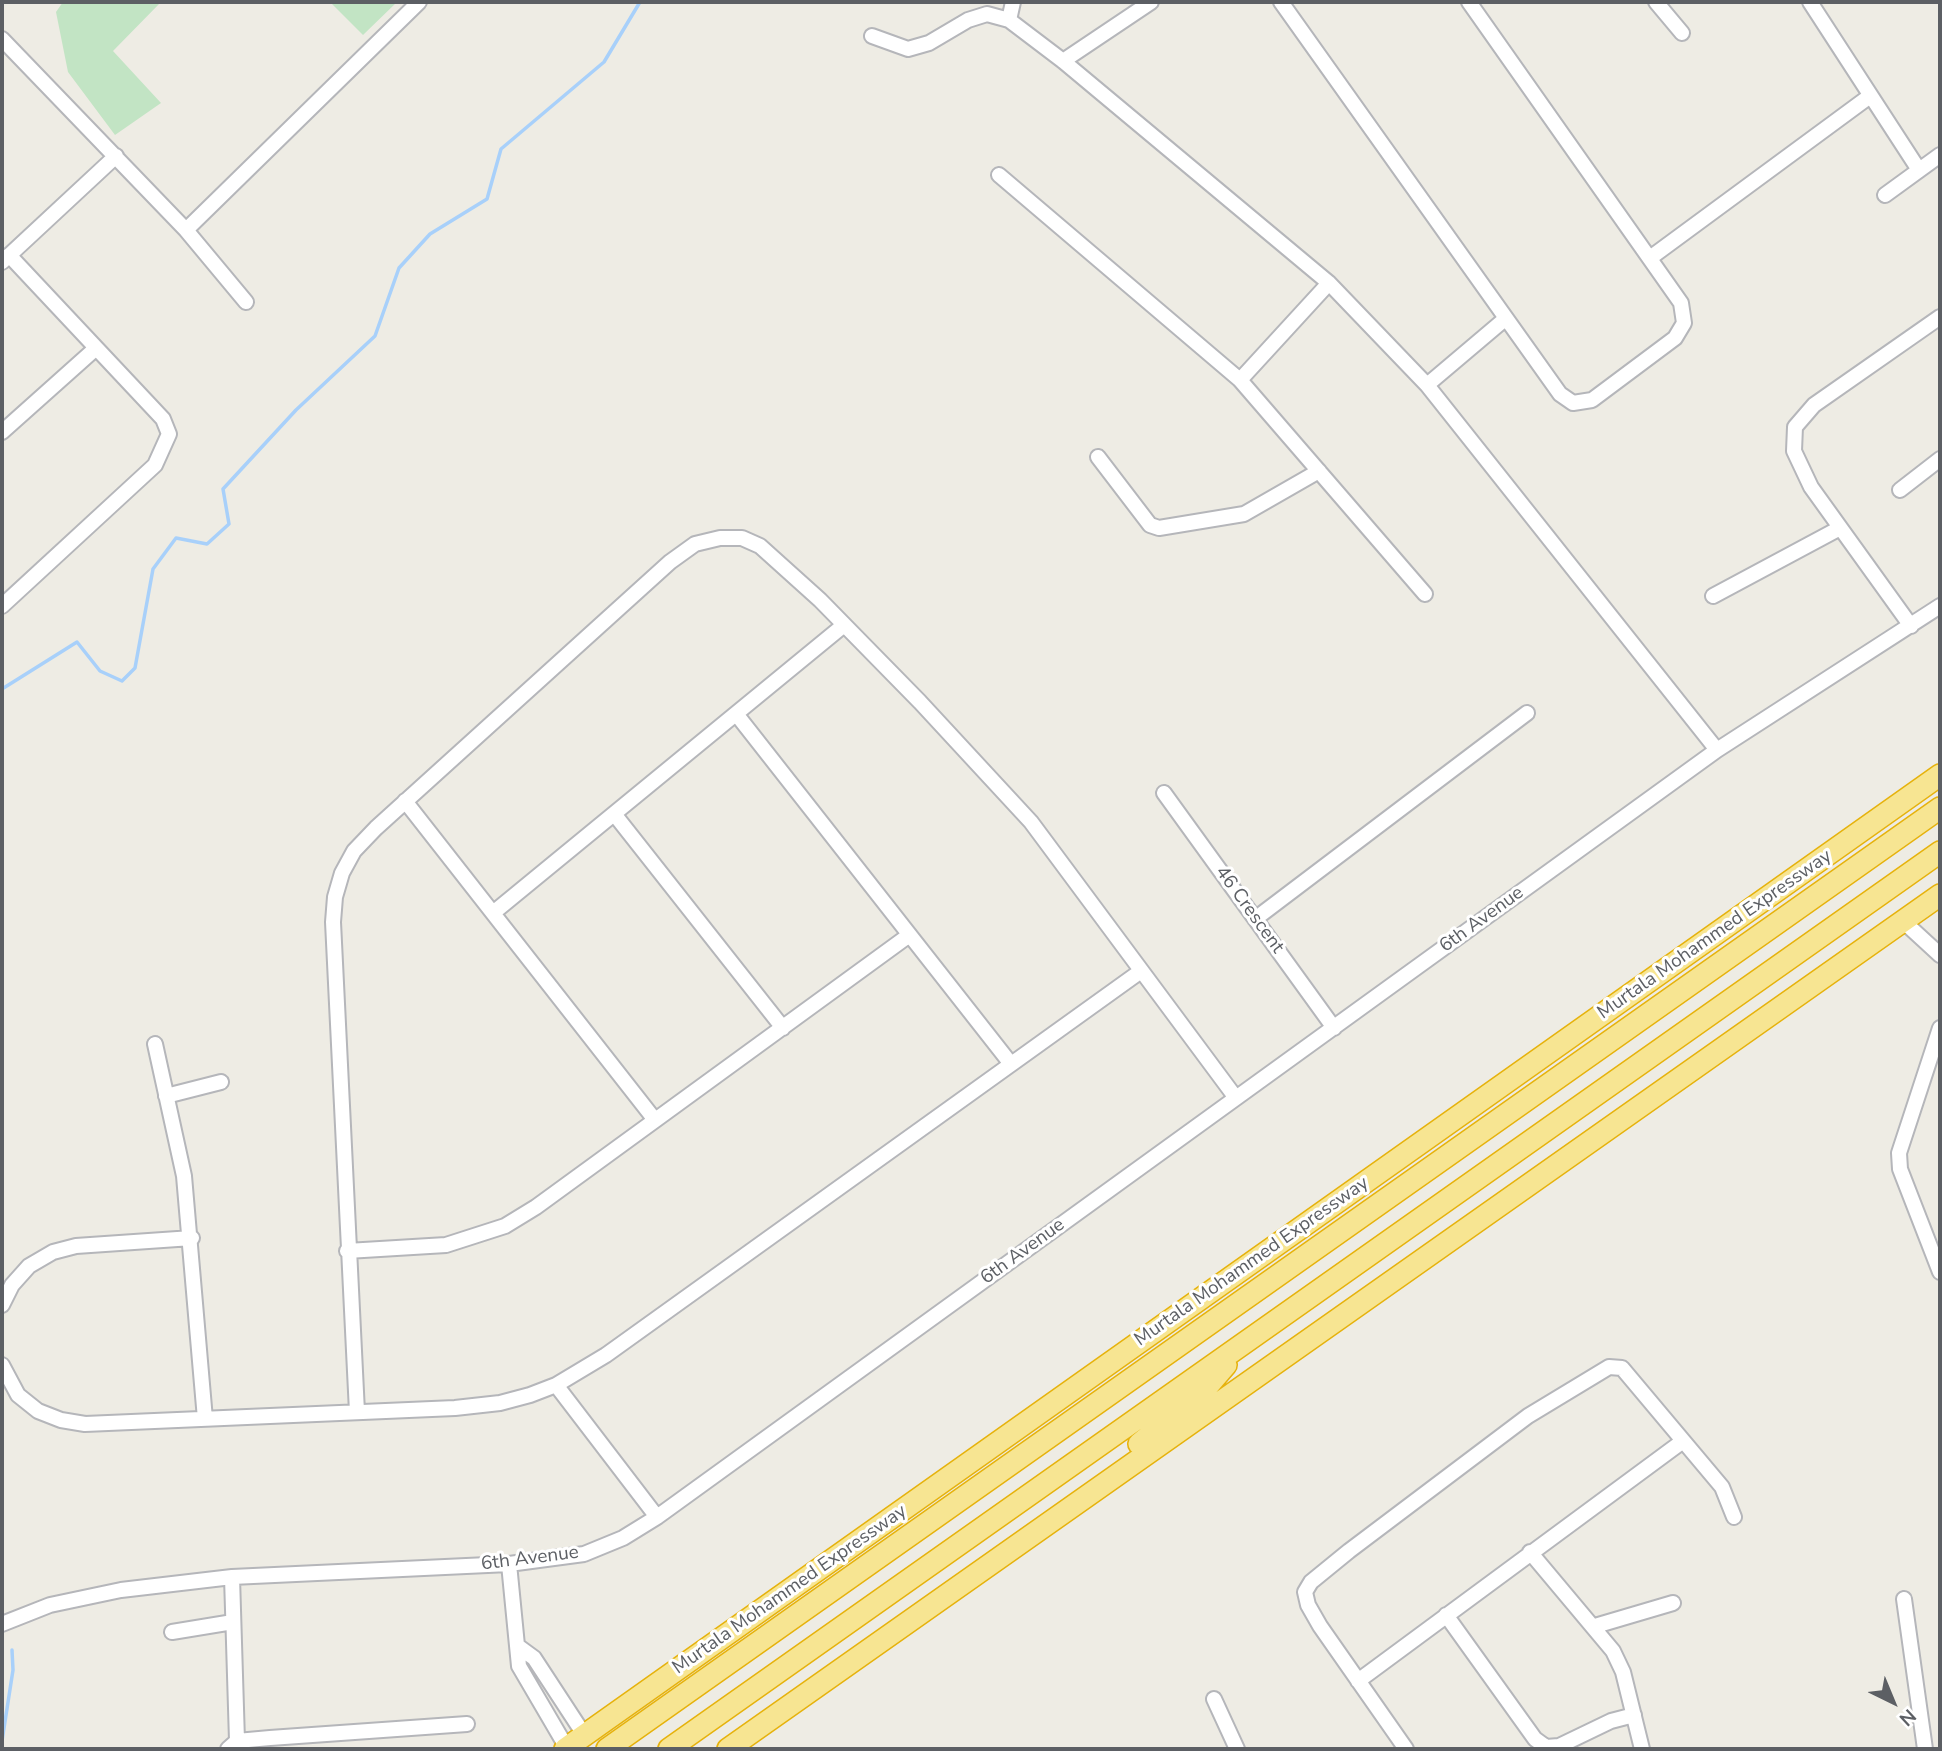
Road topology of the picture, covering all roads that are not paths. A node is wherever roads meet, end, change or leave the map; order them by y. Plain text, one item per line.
1 (419, 2) edge
2 (1013, 2) edge
3 (1151, 2) edge
4 (1281, 2) edge
5 (1469, 2) edge
6 (1656, 2) edge
7 (1810, 2) edge
8 (1009, 20) junction
9 (1682, 33) dead end
10 (872, 36) dead end
11 (2, 39) edge
12 (1063, 61) junction
13 (1870, 96) junction
14 (1940, 155) edge
15 (116, 156) junction
16 (1919, 170) junction
17 (999, 175) dead end
18 (1885, 195) dead end
19 (186, 230) junction
20 (6, 258) edge
21 (1650, 258) junction
22 (1329, 283) junction
23 (246, 302) dead end
24 (1940, 317) edge
25 (1505, 319) junction
26 (95, 349) junction
27 (1240, 380) junction
28 (1427, 385) junction
29 (2, 432) edge
30 (1098, 457) dead end
31 (1940, 459) edge
32 (1319, 471) junction
33 (1900, 490) dead end
34 (1840, 528) junction
35 (1425, 594) dead end
36 (1713, 596) dead end
37 (2, 606) edge
38 (1940, 606) edge
39 (844, 625) junction
40 (1910, 626) junction
41 (1527, 713) dead end
42 (737, 715) junction
43 (1717, 750) junction
44 (1940, 775) edge
45 (1164, 793) dead end
46 (405, 801) junction
47 (1940, 808) edge
48 (615, 815) junction
49 (1940, 852) edge
50 (1940, 895) edge
51 (493, 913) junction
52 (1255, 919) junction
53 (1903, 921) junction
54 (908, 936) junction
55 (1940, 955) edge
56 (1141, 971) junction
57 (783, 1028) junction
58 (1334, 1028) junction
59 (1940, 1028) edge
60 (155, 1044) dead end
61 (1011, 1064) junction
62 (221, 1082) dead end
63 (166, 1096) junction
64 (1236, 1098) junction
65 (655, 1121) junction
66 (192, 1238) junction
67 (347, 1251) junction
68 (1940, 1272) edge
69 (2, 1305) edge
70 (1247, 1340) junction
71 (1179, 1345) junction
72 (2, 1365) edge
73 (556, 1385) junction
74 (1076, 1386) junction
75 (357, 1412) junction
76 (205, 1419) junction
77 (1683, 1441) junction
78 (657, 1517) junction
79 (1734, 1517) dead end
80 (1051, 1522) junction
81 (1530, 1552) junction
82 (509, 1564) junction
83 (232, 1577) junction
84 (1904, 1599) dead end
85 (1673, 1603) dead end
86 (1446, 1615) junction
87 (233, 1622) junction
88 (2, 1624) edge
89 (1595, 1626) junction
90 (172, 1632) dead end
91 (519, 1647) junction
92 (1358, 1681) junction
93 (1214, 1699) dead end
94 (1634, 1715) junction
95 (467, 1724) dead end
96 (585, 1735) junction
97 (233, 1745) edge
98 (566, 1749) edge
99 (607, 1749) edge
100 (669, 1749) edge
101 (728, 1749) edge
102 (1237, 1749) edge
103 (1406, 1749) edge
104 (1642, 1749) edge
105 (1925, 1749) edge

1 - 19 street
2 - 8 street
3 - 12 street
4 - 25 street
5 - 21 street
6 - 9 street
7 - 13 street
8 - 10 street
8 - 12 street
11 - 15 street
12 - 22 street
13 - 16 street
13 - 21 street
14 - 16 street
15 - 19 street
15 - 20 street
16 - 18 street
17 - 27 street
19 - 23 street
20 - 26 street
21 - 25 street
22 - 27 street
22 - 28 street
24 - 34 street
25 - 28 street
26 - 29 street
26 - 37 street
27 - 32 street
28 - 43 street
30 - 32 street
31 - 33 street
32 - 35 street
34 - 36 street
34 - 40 street
38 - 40 street, 6th Avenue
39 - 42 street
39 - 46 street
39 - 56 street
40 - 43 street, 6th Avenue
41 - 52 street
42 - 48 street
42 - 54 street
43 - 58 street, 6th Avenue
44 - 74 highway, Murtala Mohammed Expressway
45 - 52 street, 46 Crescent
46 - 51 street
46 - 67 street
47 - 71 highway, Murtala Mohammed Expressway
48 - 51 street
48 - 57 street
49 - 70 highway
50 - 53 highway
51 - 65 street
52 - 58 street, 46 Crescent
53 - 55 street
53 - 80 highway
54 - 57 street
54 - 61 street
56 - 61 street
56 - 64 street
57 - 65 street
58 - 64 street, 6th Avenue
59 - 68 street
60 - 63 street
61 - 73 street
62 - 63 street
63 - 66 street
64 - 78 street, 6th Avenue
65 - 67 street
66 - 69 street
66 - 76 street
67 - 75 street
70 - 80 highway
70 - 100 highway
71 - 74 highway
71 - 99 highway, Murtala Mohammed Expressway
72 - 76 street
73 - 75 street
73 - 78 street
74 - 96 highway, Murtala Mohammed Expressway
75 - 76 street
77 - 79 street
77 - 81 street
77 - 92 street
78 - 82 street, 6th Avenue
80 - 101 highway
81 - 86 street
81 - 89 street
82 - 83 street, 6th Avenue
82 - 91 street
83 - 87 street
83 - 88 street, 6th Avenue
84 - 105 street
85 - 89 street
86 - 92 street
86 - 94 street
87 - 90 street
87 - 97 street
89 - 94 street
91 - 96 street
91 - 98 street
92 - 103 street
93 - 102 street
94 - 104 street
95 - 97 street
96 - 98 highway, Murtala Mohammed Expressway

